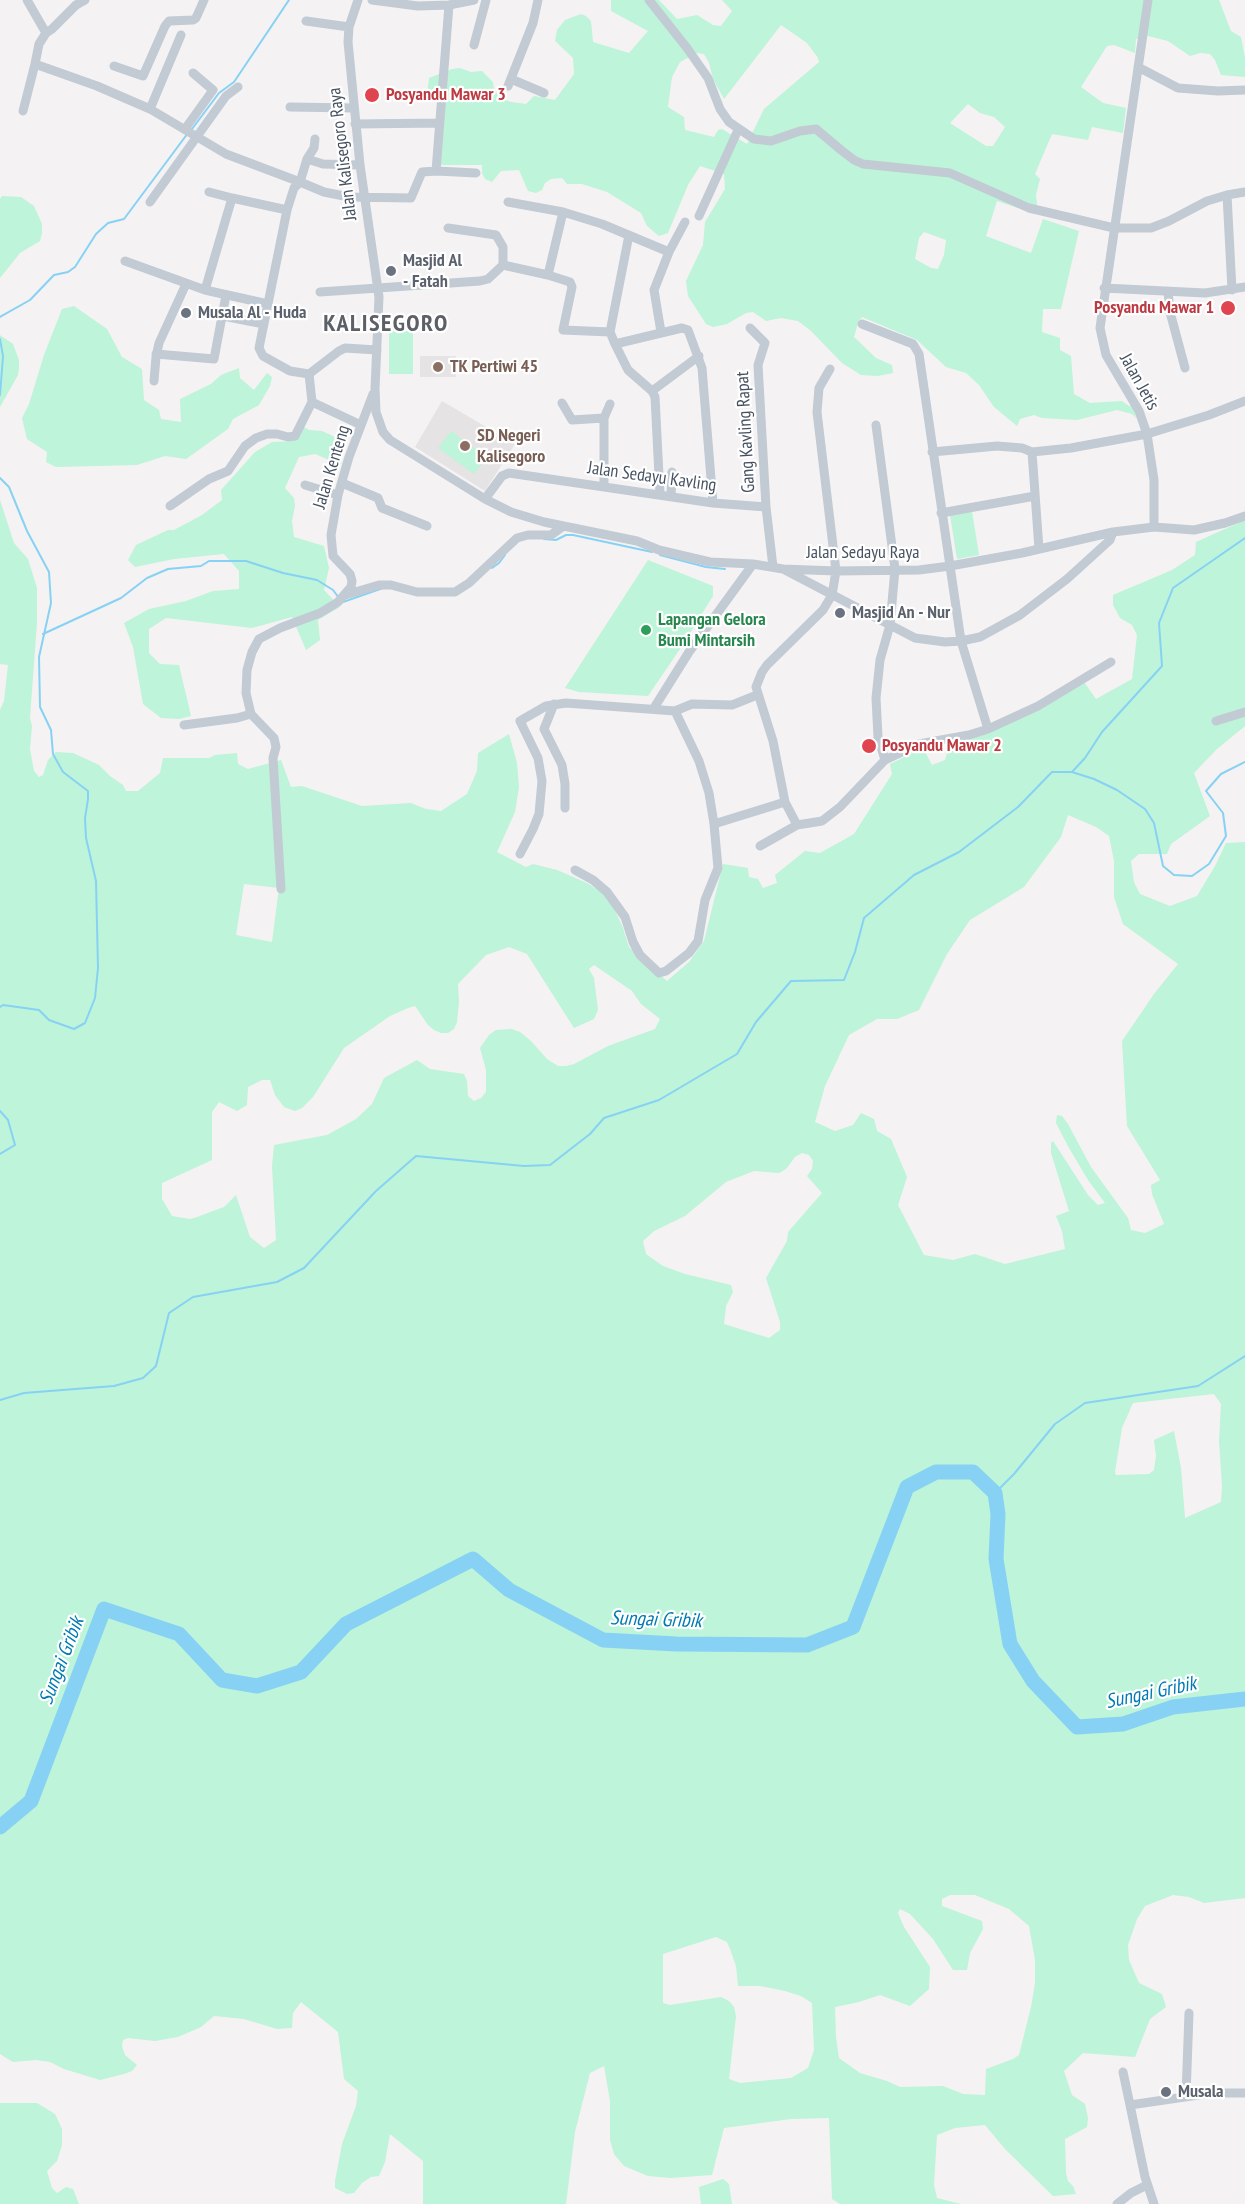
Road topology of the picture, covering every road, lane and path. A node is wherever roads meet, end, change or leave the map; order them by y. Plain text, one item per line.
1 (27, 0) edge
2 (85, 0) edge
3 (358, 0) edge
4 (372, 0) edge
5 (474, 0) edge
6 (486, 0) edge
7 (538, 0) edge
8 (649, 0) edge
9 (1148, 0) edge
10 (449, 5) junction
11 (200, 9) edge
12 (306, 21) dead end
13 (349, 27) junction
14 (46, 33) junction
15 (181, 35) dead end
16 (474, 45) dead end
17 (35, 64) junction
18 (114, 66) dead end
19 (1138, 67) junction
20 (193, 73) dead end
21 (238, 87) dead end
22 (1245, 90) edge
23 (544, 93) dead end
24 (290, 107) dead end
25 (353, 108) junction
26 (150, 109) junction
27 (23, 111) dead end
28 (439, 123) junction
29 (355, 124) junction
30 (738, 130) junction
31 (191, 133) junction
32 (315, 139) dead end
33 (307, 159) junction
34 (360, 165) junction
35 (436, 171) junction
36 (476, 173) dead end
37 (300, 182) junction
38 (209, 192) dead end
39 (1245, 192) edge
40 (1227, 195) junction
41 (364, 197) junction
42 (232, 198) junction
43 (150, 202) dead end
44 (508, 202) dead end
45 (287, 210) junction
46 (563, 212) junction
47 (699, 216) dead end
48 (685, 222) dead end
49 (448, 228) dead end
50 (1114, 228) junction
51 (629, 235) junction
52 (666, 251) junction
53 (125, 261) dead end
54 (503, 265) junction
55 (548, 275) junction
56 (186, 284) junction
57 (377, 287) junction
58 (1245, 287) edge
59 (1104, 288) junction
60 (205, 290) junction
61 (1232, 290) junction
62 (1168, 291) junction
63 (320, 292) dead end
64 (226, 295) junction
65 (268, 304) junction
66 (223, 315) junction
67 (264, 324) junction
68 (862, 324) dead end
69 (750, 328) dead end
70 (610, 332) junction
71 (661, 332) junction
72 (615, 344) junction
73 (376, 350) junction
74 (156, 354) junction
75 (699, 356) junction
76 (1185, 368) dead end
77 (830, 369) dead end
78 (309, 374) junction
79 (154, 381) dead end
80 (375, 389) junction
81 (652, 391) junction
82 (1245, 401) edge
83 (312, 402) junction
84 (562, 403) dead end
85 (609, 404) dead end
86 (377, 418) junction
87 (604, 418) junction
88 (362, 424) junction
89 (876, 425) dead end
90 (1147, 434) junction
91 (932, 452) junction
92 (1032, 452) junction
93 (672, 472) dead end
94 (342, 483) junction
95 (305, 485) dead end
96 (604, 487) junction
97 (338, 495) junction
98 (660, 495) junction
99 (1035, 496) junction
100 (671, 497) junction
101 (485, 499) junction
102 (713, 503) junction
103 (170, 506) dead end
104 (766, 507) junction
105 (941, 513) junction
106 (1245, 516) edge
107 (427, 526) dead end
108 (562, 526) junction
109 (1154, 527) junction
110 (1113, 532) junction
111 (1039, 549) junction
112 (753, 564) junction
113 (950, 566) junction
114 (772, 567) junction
115 (783, 569) junction
116 (894, 569) junction
117 (836, 571) junction
118 (832, 595) junction
119 (342, 598) junction
120 (890, 625) junction
121 (961, 641) junction
122 (1111, 662) dead end
123 (757, 695) junction
124 (554, 704) junction
125 (654, 708) junction
126 (675, 711) junction
127 (1245, 712) edge
128 (251, 714) junction
129 (1216, 721) dead end
130 (184, 725) dead end
131 (988, 729) junction
132 (885, 760) junction
133 (785, 802) junction
134 (565, 808) dead end
135 (714, 824) junction
136 (797, 825) junction
137 (760, 846) dead end
138 (520, 854) dead end
139 (575, 870) dead end
140 (281, 890) dead end
141 (1189, 2013) dead end
142 (1124, 2072) dead end
143 (1245, 2093) edge
144 (1186, 2096) junction
145 (1130, 2105) junction
146 (1147, 2185) junction
147 (1117, 2204) edge
148 (1154, 2204) edge

1 - 14 street
2 - 14 street
3 - 13 street, Jalan Kalisegoro Raya
4 - 10 street
5 - 10 street
6 - 16 street
7 - 23 street
8 - 30 street
9 - 19 street, Jalan Jetis
10 - 28 street
11 - 18 street
12 - 13 street
13 - 25 street, Jalan Kalisegoro Raya
14 - 17 street
15 - 26 street
17 - 26 street
17 - 27 street
19 - 22 street
19 - 50 street, Jalan Jetis
20 - 31 street
21 - 31 street
24 - 25 street
25 - 29 street, Jalan Kalisegoro Raya
26 - 31 street
28 - 29 street
28 - 35 street
29 - 34 street, Jalan Kalisegoro Raya
30 - 47 street
30 - 50 street
31 - 37 street
31 - 43 street
32 - 33 street
33 - 34 street
33 - 37 street
34 - 41 street, Jalan Kalisegoro Raya
35 - 36 street
35 - 41 street
37 - 41 street
37 - 45 street
38 - 42 street
39 - 40 street
40 - 50 street
40 - 61 street
41 - 57 street, Jalan Kalisegoro Raya
42 - 45 street
42 - 60 street
44 - 46 street
45 - 65 street
46 - 51 street
46 - 55 street
48 - 52 street
49 - 54 street
50 - 59 street, Jalan Jetis
51 - 52 street
51 - 70 street
52 - 71 street
53 - 56 street
54 - 55 street
54 - 57 street
55 - 70 street
56 - 60 street
56 - 74 street
57 - 63 street
57 - 73 street, Jalan Kalisegoro Raya
58 - 61 street
59 - 62 street
59 - 90 street, Jalan Jetis
60 - 64 street
61 - 62 street
62 - 76 street
64 - 65 street
64 - 66 street
65 - 67 street
66 - 67 street
66 - 74 street
67 - 78 street
68 - 91 street
69 - 104 street, Gang Kavling Rapat
70 - 72 street
71 - 72 street
71 - 75 street
72 - 81 street
73 - 78 street
73 - 80 street, Jalan Kalisegoro Raya
74 - 79 street
75 - 81 street
75 - 102 street
77 - 117 street
78 - 83 street
80 - 86 street, Jalan Kalisegoro Raya
80 - 88 street, Jalan Kenteng
81 - 98 street
82 - 90 street
83 - 88 street
83 - 103 street
84 - 87 street
85 - 87 street
86 - 88 street
86 - 101 street
87 - 96 street
88 - 94 street, Jalan Kenteng
89 - 116 street
90 - 92 street
90 - 109 street, Jalan Jetis
91 - 92 street
91 - 105 street
92 - 99 street
93 - 100 street
94 - 97 street, Jalan Kenteng
94 - 107 street
95 - 97 street
96 - 98 street, Jalan Sedayu Kavling
96 - 101 street, Jalan Sedayu Kavling
97 - 119 street, Jalan Kenteng
98 - 100 street, Jalan Sedayu Kavling
99 - 105 street
99 - 111 street
100 - 102 street, Jalan Sedayu Kavling
101 - 108 street, Jalan Sedayu Raya
102 - 104 street, Jalan Sedayu Kavling
104 - 114 street
105 - 113 street
106 - 109 street, Jalan Sedayu Raya
108 - 112 street, Jalan Sedayu Raya
108 - 119 street
109 - 110 street, Jalan Sedayu Raya
110 - 111 street, Jalan Sedayu Raya
110 - 121 street
111 - 113 street, Jalan Sedayu Raya
112 - 114 street, Jalan Sedayu Raya
112 - 125 street
113 - 116 street, Jalan Sedayu Raya
113 - 121 street
114 - 115 street, Jalan Sedayu Raya
115 - 117 street, Jalan Sedayu Raya
115 - 118 street
116 - 117 street, Jalan Sedayu Raya
116 - 120 street
117 - 118 street
118 - 120 street
118 - 123 street
119 - 128 street
120 - 121 street
120 - 132 street
121 - 131 street
122 - 131 street
123 - 126 street
123 - 133 street
124 - 125 street
124 - 134 street
124 - 138 street
125 - 126 street
126 - 135 street
127 - 129 street
128 - 130 street
128 - 140 street
131 - 132 street
132 - 136 street
133 - 135 street
133 - 136 street
135 - 139 street
136 - 137 street
141 - 144 street
142 - 145 street
143 - 144 street
144 - 145 street
145 - 146 street
146 - 147 street
146 - 148 street

